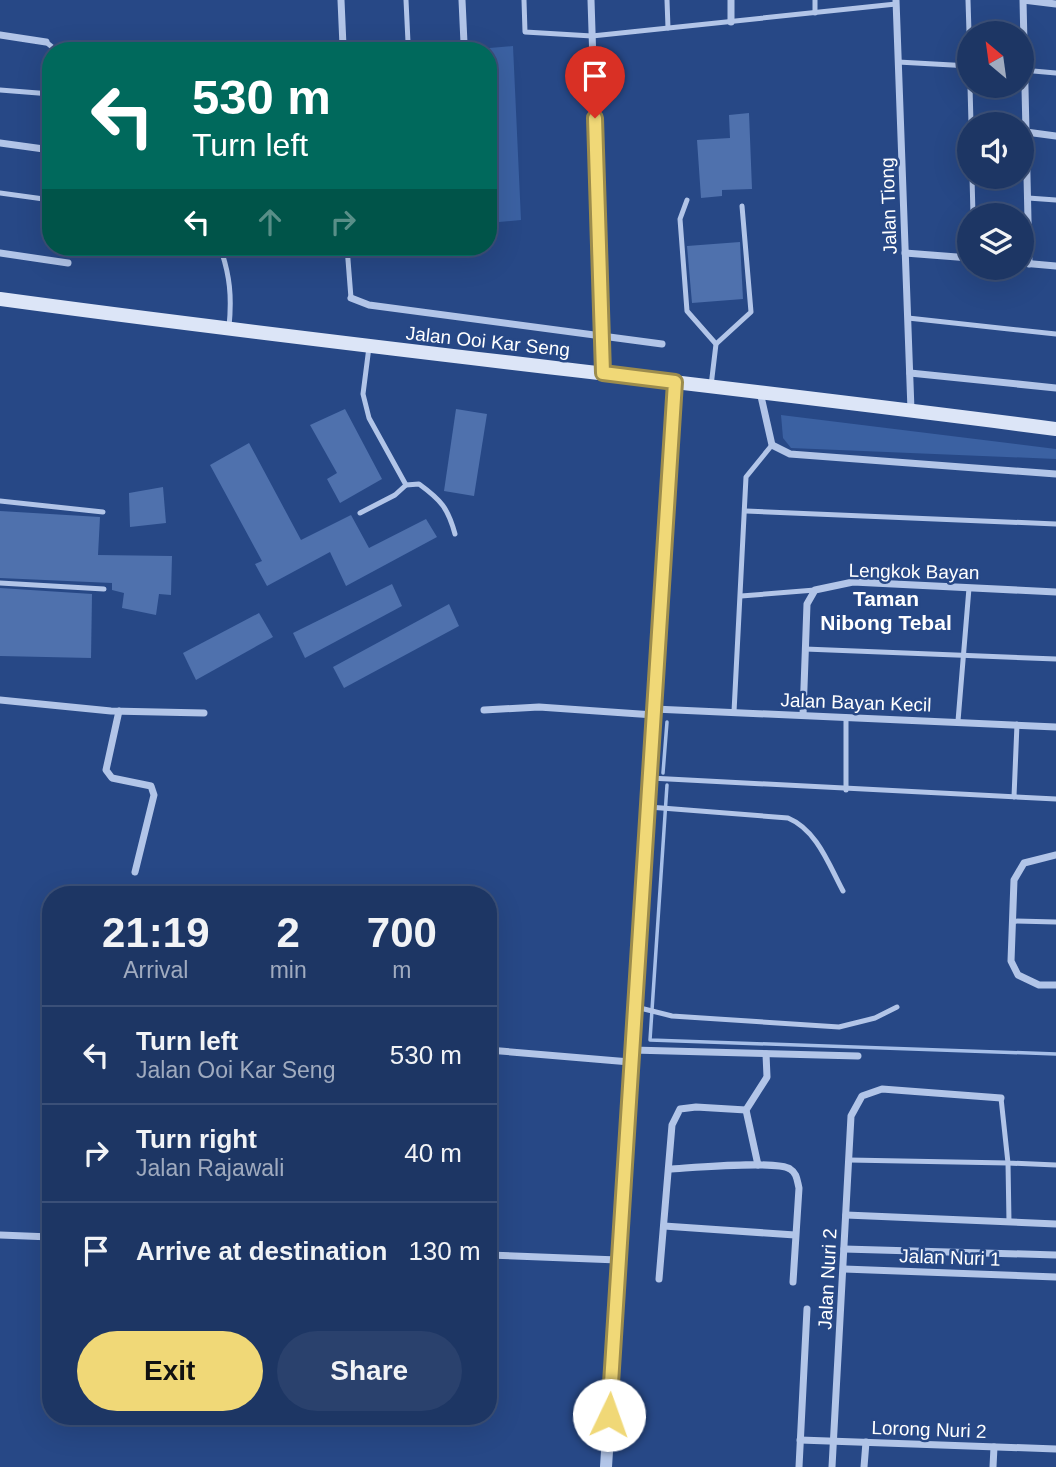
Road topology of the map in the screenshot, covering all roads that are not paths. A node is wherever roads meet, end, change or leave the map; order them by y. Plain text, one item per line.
1 (341, 0) edge
2 (407, 0) edge
3 (462, 0) edge
4 (524, 0) edge
5 (591, 0) edge
6 (667, 0) edge
7 (731, 0) edge
8 (815, 0) edge
9 (968, 0) edge
10 (1023, 0) edge
11 (896, 2) edge
12 (1056, 4) edge
13 (815, 13) junction
14 (969, 21) edge
15 (1023, 21) edge
16 (731, 22) junction
17 (668, 28) junction
18 (0, 35) edge
19 (592, 36) junction
20 (46, 42) edge
21 (343, 42) edge
22 (408, 42) dead end
23 (464, 42) edge
24 (898, 62) junction
25 (957, 64) edge
26 (1034, 71) edge
27 (1056, 73) edge
28 (0, 90) edge
29 (42, 93) edge
30 (1034, 133) edge
31 (1056, 135) edge
32 (0, 143) edge
33 (42, 149) edge
34 (1028, 189) edge
35 (0, 193) edge
36 (1028, 198) junction
37 (42, 199) edge
38 (687, 200) dead end
39 (1056, 200) edge
40 (1028, 203) edge
41 (742, 206) dead end
42 (0, 253) edge
43 (905, 253) junction
44 (223, 256) edge
45 (347, 256) edge
46 (957, 257) edge
47 (68, 263) dead end
48 (1034, 264) edge
49 (1056, 267) edge
50 (351, 298) joint
51 (0, 299) edge
52 (908, 318) junction
53 (228, 330) junction
54 (1056, 334) edge
55 (604, 338) junction
56 (662, 344) dead end
57 (716, 344) junction
58 (369, 347) junction
59 (603, 373) junction
60 (910, 373) junction
61 (675, 382) junction
62 (710, 386) junction
63 (1056, 388) edge
64 (760, 391) junction
65 (911, 410) junction
66 (1056, 429) edge
67 (772, 445) junction
68 (1056, 474) edge
69 (406, 485) junction
70 (0, 501) edge
71 (746, 511) junction
72 (103, 512) dead end
73 (360, 513) dead end
74 (1056, 524) edge
75 (455, 534) dead end
76 (0, 583) edge
77 (969, 587) junction
78 (104, 589) dead end
79 (815, 590) junction
80 (1056, 592) edge
81 (741, 596) junction
82 (805, 649) junction
83 (964, 654) junction
84 (1056, 659) edge
85 (0, 700) edge
86 (484, 710) dead end
87 (119, 711) junction
88 (654, 712) junction
89 (734, 712) junction
90 (204, 713) dead end
91 (803, 715) junction
92 (846, 717) junction
93 (958, 721) junction
94 (1017, 724) junction
95 (1056, 726) edge
96 (650, 779) junction
97 (846, 790) junction
98 (1014, 797) junction
99 (1056, 799) edge
100 (654, 807) junction
101 (1056, 855) edge
102 (135, 872) dead end
103 (843, 891) dead end
104 (1012, 921) junction
105 (1056, 922) edge
106 (1056, 985) edge
107 (897, 1007) dead end
108 (640, 1008) junction
109 (497, 1050) edge
110 (766, 1054) junction
111 (630, 1056) junction
112 (858, 1056) dead end
113 (1001, 1098) joint
114 (746, 1110) junction
115 (849, 1160) junction
116 (1007, 1163) junction
117 (758, 1165) junction
118 (1056, 1165) edge
119 (669, 1169) junction
120 (846, 1215) junction
121 (1009, 1222) junction
122 (1056, 1224) edge
123 (664, 1226) junction
124 (0, 1235) edge
125 (795, 1235) junction
126 (42, 1237) edge
127 (844, 1249) junction
128 (497, 1255) edge
129 (1056, 1255) edge
130 (618, 1260) junction
131 (844, 1269) junction
132 (1056, 1277) edge
133 (659, 1279) dead end
134 (793, 1282) dead end
135 (807, 1309) dead end
136 (800, 1440) junction
137 (834, 1441) junction
138 (866, 1442) junction
139 (994, 1447) junction
140 (1056, 1449) edge
141 (606, 1467) edge
142 (799, 1467) edge
143 (832, 1467) edge
144 (864, 1467) edge
145 (993, 1467) edge

1 - 21 street
2 - 22 lane
3 - 23 street
4 - 19 lane
5 - 19 street
6 - 17 lane
7 - 16 street
8 - 13 lane
9 - 14 lane
10 - 12 street
10 - 15 street
11 - 13 lane
11 - 24 street, Jalan Tiong
13 - 16 lane
16 - 17 lane
17 - 19 lane
18 - 20 street
19 - 55 street
24 - 25 lane
24 - 43 street, Jalan Tiong
26 - 27 lane
28 - 29 lane
30 - 31 street
32 - 33 street
34 - 36 street
35 - 37 lane
36 - 39 lane
36 - 40 street
38 - 57 lane
41 - 57 lane
42 - 47 street
43 - 46 street
43 - 52 street, Jalan Tiong
44 - 53 lane
45 - 50 lane
48 - 49 street
50 - 55 street, Jalan Ooi Kar Seng
51 - 53 main road, Jalan Ooi Kar Seng
52 - 54 lane
52 - 60 street, Jalan Tiong
53 - 58 main road, Jalan Ooi Kar Seng
55 - 56 street, Jalan Ooi Kar Seng
55 - 59 street
57 - 62 lane
58 - 59 main road, Jalan Ooi Kar Seng
58 - 69 lane
59 - 61 main road, Jalan Ooi Kar Seng
60 - 63 street
60 - 65 street, Jalan Tiong
61 - 62 main road, Jalan Ooi Kar Seng
61 - 88 street
62 - 64 main road, Jalan Ooi Kar Seng
64 - 65 main road, Jalan Ooi Kar Seng
64 - 67 street
65 - 66 main road, Jalan Ooi Kar Seng
67 - 68 street
67 - 71 lane
69 - 73 lane
69 - 75 lane
70 - 72 lane
71 - 74 lane
71 - 81 lane
76 - 78 lane
77 - 79 street, Lengkok Bayan
77 - 80 street, Lengkok Bayan
77 - 83 lane
79 - 81 lane
79 - 82 street
81 - 89 lane
82 - 83 lane
82 - 91 street
83 - 84 lane
83 - 93 lane
85 - 87 street
86 - 88 street, Jalan Bayan Kecil
87 - 90 street
87 - 102 street
88 - 89 street, Jalan Bayan Kecil
88 - 96 street
89 - 91 street, Jalan Bayan Kecil
91 - 92 street, Jalan Bayan Kecil
92 - 93 street, Jalan Bayan Kecil
92 - 97 lane
93 - 94 street, Jalan Bayan Kecil
94 - 95 street, Jalan Bayan Kecil
94 - 98 lane
96 - 97 lane
96 - 100 street
97 - 98 lane
98 - 99 lane
100 - 103 lane
100 - 108 street
101 - 104 street
104 - 105 lane
104 - 106 street
107 - 108 lane
108 - 111 street
109 - 111 street
110 - 111 street
110 - 112 street
110 - 114 street
111 - 130 street
113 - 115 street, Jalan Nuri 2
113 - 116 lane
114 - 117 street
114 - 119 street
115 - 116 lane
115 - 120 street, Jalan Nuri 2
116 - 118 lane
116 - 121 lane
117 - 119 street
117 - 125 street
119 - 123 street
120 - 121 street, Jalan Nuri 1
120 - 127 street, Jalan Nuri 2
121 - 122 street, Jalan Nuri 1
123 - 125 street
123 - 133 street
124 - 126 street
125 - 134 street
127 - 129 street, Jalan Nuri 1
127 - 131 street, Jalan Nuri 2
128 - 130 street
130 - 141 street
131 - 132 street, Jalan Nuri 1
131 - 137 street, Jalan Nuri 2
135 - 136 street, Jalan Nuri 2
136 - 137 street, Lorong Nuri 2
136 - 142 street, Jalan Nuri 2
137 - 138 street, Lorong Nuri 2
137 - 143 street, Jalan Nuri 2
138 - 139 street, Lorong Nuri 2
138 - 144 street
139 - 140 street, Lorong Nuri 2
139 - 145 street

